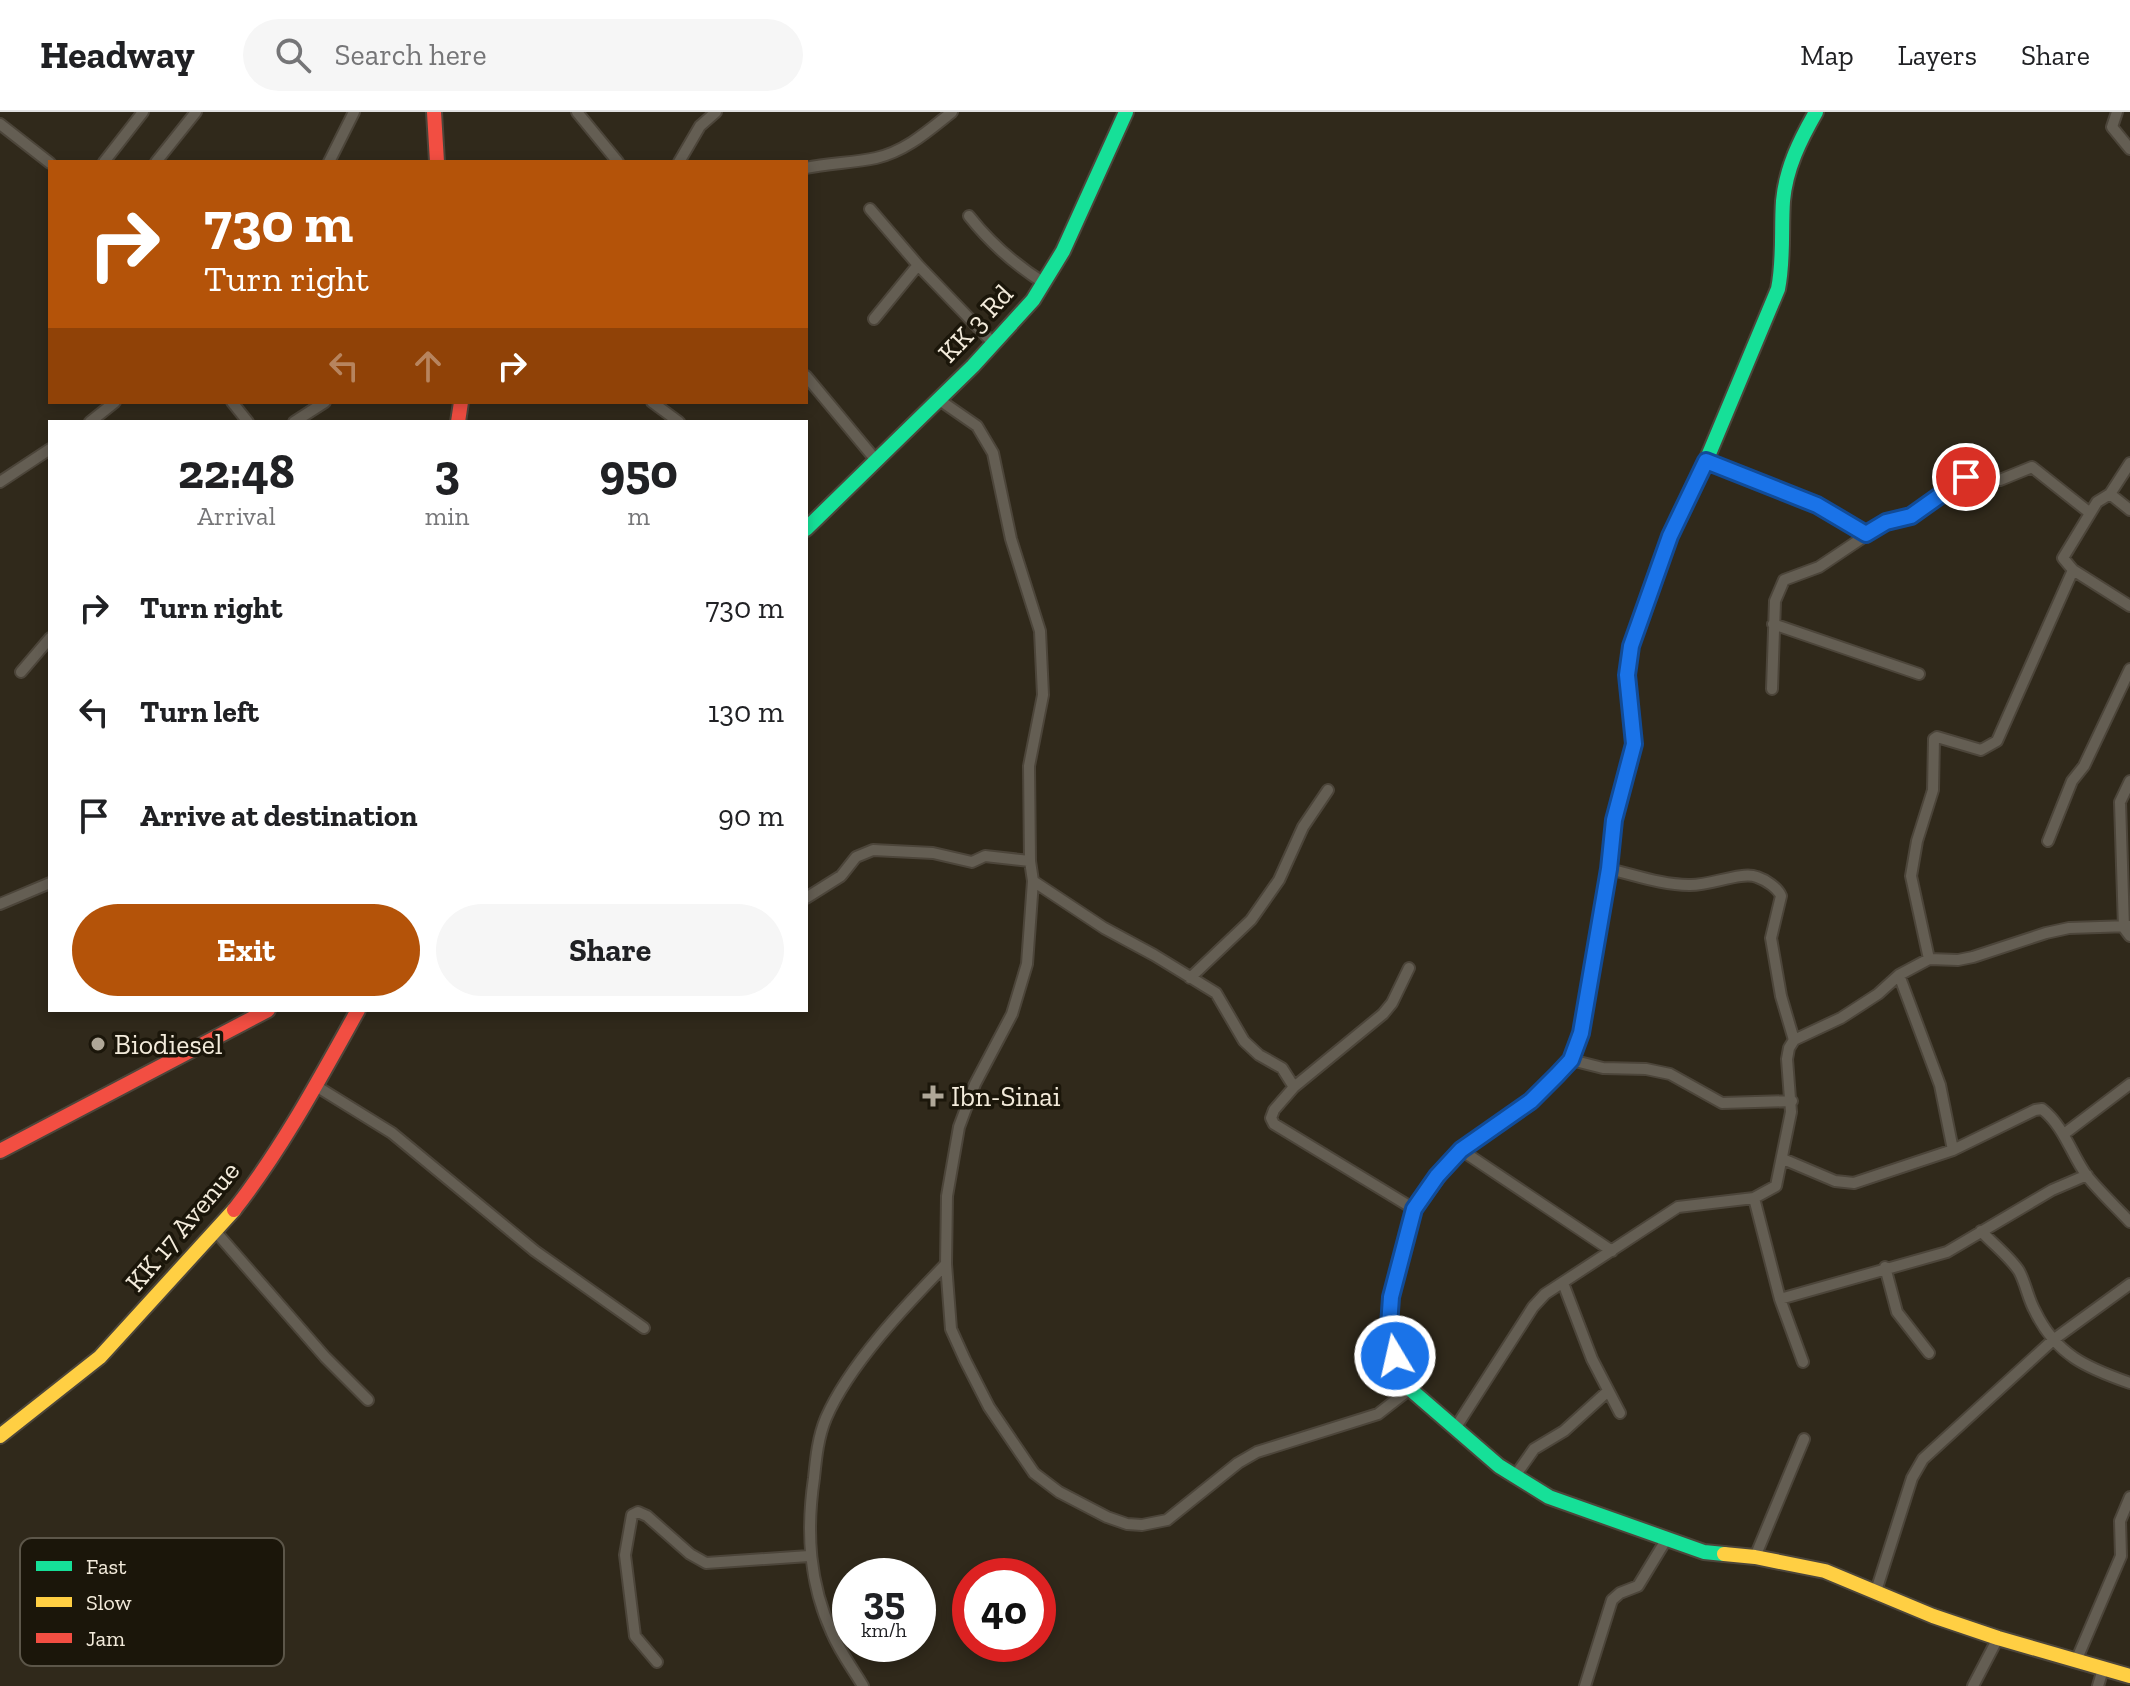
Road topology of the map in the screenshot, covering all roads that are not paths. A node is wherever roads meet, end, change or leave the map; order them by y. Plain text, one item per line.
1 (143, 112) edge
2 (196, 112) edge
3 (354, 112) edge
4 (434, 112) edge
5 (577, 112) edge
6 (716, 112) edge
7 (952, 112) edge
8 (1126, 112) edge
9 (1816, 112) edge
10 (2117, 112) edge
11 (0, 124) edge
12 (2130, 149) edge
13 (106, 160) edge
14 (158, 160) edge
15 (330, 160) edge
16 (437, 160) edge
17 (616, 160) edge
18 (680, 160) edge
19 (48, 161) edge
20 (808, 168) edge
21 (870, 209) dead end
22 (969, 216) dead end
23 (918, 265) junction
24 (1044, 283) junction
25 (874, 319) dead end
26 (994, 344) junction
27 (808, 378) edge
28 (938, 399) junction
29 (112, 404) edge
30 (234, 404) edge
31 (322, 404) edge
32 (655, 404) edge
33 (92, 420) edge
34 (246, 420) edge
35 (297, 420) edge
36 (676, 420) edge
37 (48, 450) edge
38 (875, 459) junction
39 (1706, 461) junction
40 (2130, 463) edge
41 (0, 482) edge
42 (2110, 494) junction
43 (2130, 510) edge
44 (2090, 513) junction
45 (808, 527) edge
46 (1866, 534) junction
47 (2073, 570) junction
48 (2130, 606) edge
49 (1773, 624) junction
50 (48, 640) edge
51 (2130, 669) edge
52 (21, 672) dead end
53 (1919, 674) dead end
54 (1772, 689) dead end
55 (2130, 781) edge
56 (1328, 790) dead end
57 (2048, 841) dead end
58 (1030, 861) junction
59 (1609, 869) junction
60 (1033, 881) junction
61 (48, 884) edge
62 (808, 897) edge
63 (0, 904) edge
64 (2128, 930) edge
65 (1929, 959) junction
66 (1409, 968) dead end
67 (1899, 975) junction
68 (1190, 978) junction
69 (264, 1012) edge
70 (357, 1012) edge
71 (1794, 1040) junction
72 (1571, 1060) junction
73 (2130, 1084) edge
74 (316, 1086) junction
75 (1294, 1087) junction
76 (1792, 1101) junction
77 (2064, 1134) junction
78 (1461, 1150) junction
79 (1953, 1150) junction
80 (0, 1151) edge
81 (1783, 1159) junction
82 (2087, 1175) junction
83 (1754, 1198) junction
84 (1414, 1209) junction
85 (2130, 1222) edge
86 (1981, 1231) junction
87 (216, 1232) junction
88 (1612, 1251) junction
89 (946, 1264) junction
90 (1885, 1267) junction
91 (1563, 1283) junction
92 (2130, 1284) edge
93 (1780, 1299) junction
94 (644, 1328) dead end
95 (2053, 1340) junction
96 (1929, 1353) dead end
97 (1803, 1362) dead end
98 (2130, 1383) edge
99 (1410, 1389) junction
100 (1607, 1392) junction
101 (368, 1400) dead end
102 (1620, 1413) dead end
103 (1456, 1427) junction
104 (0, 1436) edge
105 (1804, 1439) dead end
106 (1515, 1476) junction
107 (2130, 1497) edge
108 (1666, 1540) junction
109 (809, 1556) junction
110 (1755, 1557) junction
111 (1876, 1591) junction
112 (1998, 1638) junction
113 (2076, 1661) junction
114 (657, 1662) dead end
115 (2103, 1669) junction
116 (2130, 1676) edge
117 (863, 1686) edge
118 (1585, 1686) edge
119 (1973, 1686) edge
120 (2098, 1686) edge

1 - 13 street
2 - 14 street
3 - 15 street
4 - 16 main road
5 - 17 street
6 - 18 street
7 - 20 street
8 - 24 main road, KK 3 Rd
9 - 39 main road
10 - 12 street
11 - 19 street
21 - 23 street
22 - 24 street
23 - 25 street
23 - 26 street
24 - 26 main road, KK 3 Rd
26 - 28 main road, KK 3 Rd
27 - 38 street
28 - 38 main road, KK 3 Rd
28 - 58 street
29 - 33 street
30 - 34 street
31 - 35 street
32 - 36 street
37 - 41 street
38 - 45 main road, KK 3 Rd
39 - 46 street
39 - 59 main road
40 - 42 street
42 - 43 street
42 - 44 street
44 - 46 street
44 - 47 street
46 - 49 street
47 - 48 street
47 - 65 street
49 - 53 street
49 - 54 street
50 - 52 street
51 - 57 street
55 - 64 street
56 - 68 street
58 - 60 street
58 - 62 street
59 - 71 street
59 - 72 main road
60 - 68 street
60 - 89 street
61 - 63 street
64 - 65 street
65 - 67 street
66 - 75 street
67 - 71 street
67 - 79 street
68 - 75 street
69 - 80 main road
70 - 74 main road, KK 17 Avenue
71 - 76 street
72 - 76 street
72 - 78 main road
73 - 77 street
74 - 87 main road, KK 17 Avenue
74 - 94 street
75 - 84 street
76 - 81 street
77 - 79 street
77 - 82 street
78 - 84 main road
78 - 88 street
79 - 81 street
81 - 83 street
82 - 85 street
82 - 86 street
83 - 88 street
83 - 93 street
84 - 99 main road
86 - 90 street
86 - 95 street
87 - 101 street
87 - 104 main road, KK 17 Avenue
88 - 91 street
89 - 99 street
89 - 109 street
90 - 93 street
90 - 96 street
91 - 100 street
91 - 103 street
92 - 95 street
93 - 97 street
95 - 98 street
95 - 111 street
99 - 103 main road
100 - 102 street
100 - 106 street
103 - 106 main road
105 - 110 street
106 - 108 main road
107 - 113 street
108 - 110 main road
108 - 118 street
109 - 114 street
109 - 117 street
110 - 111 main road
111 - 112 main road
112 - 113 main road
112 - 119 street
113 - 115 main road
115 - 116 main road
115 - 120 street

